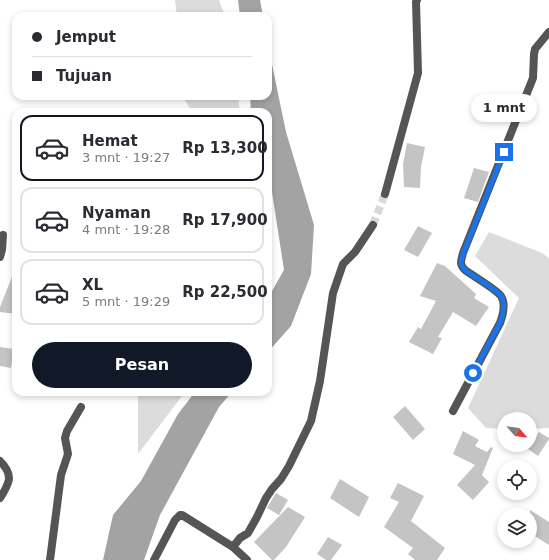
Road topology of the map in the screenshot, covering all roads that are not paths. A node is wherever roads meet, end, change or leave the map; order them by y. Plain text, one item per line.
1 (417, 0) edge
2 (549, 32) edge
3 (385, 194) tunnel mouth
4 (373, 225) tunnel mouth
5 (3, 235) dead end
6 (0, 257) edge
7 (81, 407) dead end
8 (453, 411) dead end
9 (0, 461) edge
10 (0, 498) edge
11 (233, 547) junction
12 (50, 560) edge
13 (154, 560) edge
14 (246, 560) edge

1 - 3 street
2 - 8 street
4 - 11 street
5 - 6 street
7 - 12 street
9 - 10 street
11 - 13 street
11 - 14 street

